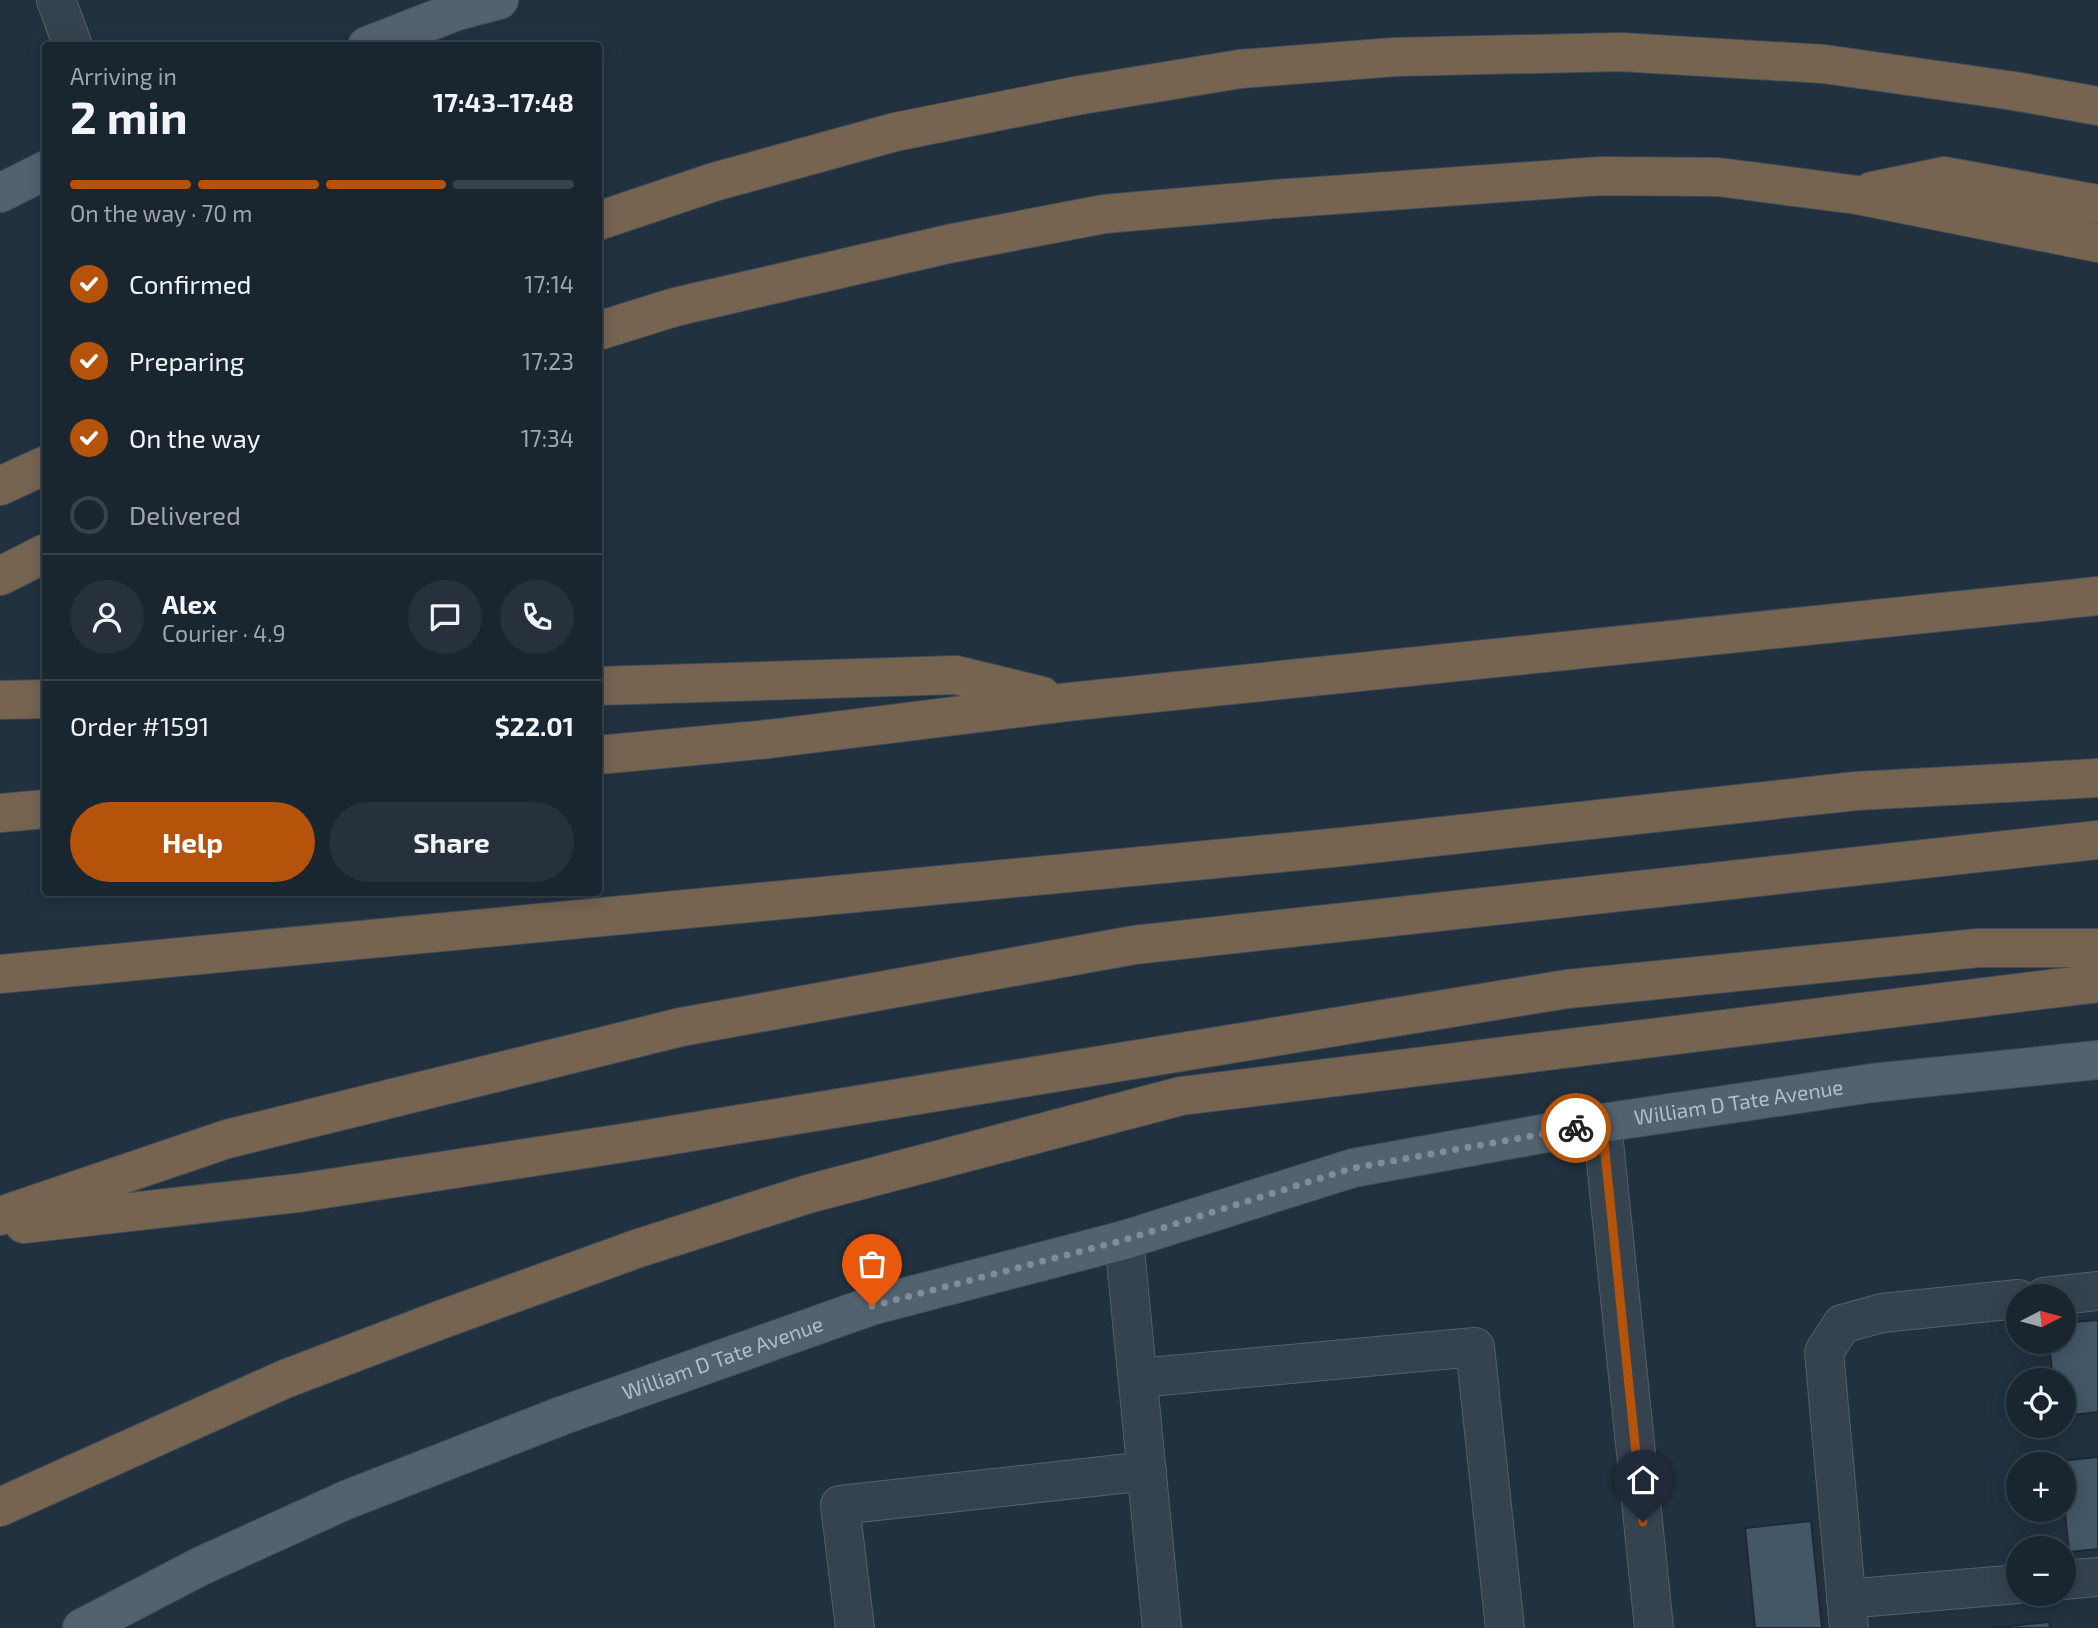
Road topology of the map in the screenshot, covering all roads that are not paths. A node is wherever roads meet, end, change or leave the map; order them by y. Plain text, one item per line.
1 (56, 0) edge
2 (499, 0) edge
3 (72, 42) edge
4 (377, 42) edge
5 (2098, 106) edge
6 (42, 172) edge
7 (0, 193) edge
8 (1857, 195) junction
9 (2098, 204) edge
10 (602, 220) edge
11 (2098, 243) edge
12 (602, 330) edge
13 (42, 467) edge
14 (0, 486) edge
15 (42, 555) edge
16 (0, 576) edge
17 (2098, 596) edge
18 (602, 686) edge
19 (42, 699) edge
20 (0, 700) edge
21 (1068, 702) junction
22 (602, 755) edge
23 (2098, 778) edge
24 (42, 809) edge
25 (0, 813) edge
26 (2098, 840) edge
27 (2098, 948) edge
28 (0, 974) edge
29 (2098, 983) edge
30 (2098, 1060) edge
31 (1602, 1123) junction
32 (0, 1216) edge
33 (0, 1227) edge
34 (1124, 1240) junction
35 (2098, 1291) edge
36 (2076, 1293) edge
37 (2006, 1300) edge
38 (1138, 1378) junction
39 (1147, 1471) junction
40 (0, 1507) edge
41 (2098, 1577) edge
42 (2076, 1579) edge
43 (2006, 1586) edge
44 (1848, 1614) edge
45 (82, 1628) edge
46 (855, 1628) edge
47 (1162, 1628) edge
48 (1505, 1628) edge
49 (1654, 1628) edge

1 - 3 street
2 - 4 main road
5 - 10 highway
6 - 7 main road
8 - 9 highway
8 - 11 highway
8 - 12 highway
13 - 14 highway
15 - 16 highway
17 - 21 highway
18 - 21 highway
19 - 20 highway
21 - 22 highway
23 - 28 highway
24 - 25 highway
26 - 32 highway
27 - 33 highway
29 - 40 highway
30 - 31 main road, William D Tate Avenue
31 - 34 main road, William D Tate Avenue
31 - 49 street
34 - 38 street
34 - 45 main road, William D Tate Avenue
35 - 36 street
37 - 44 street
38 - 39 street
38 - 48 street
39 - 46 street
39 - 47 street
41 - 42 street
43 - 44 street

